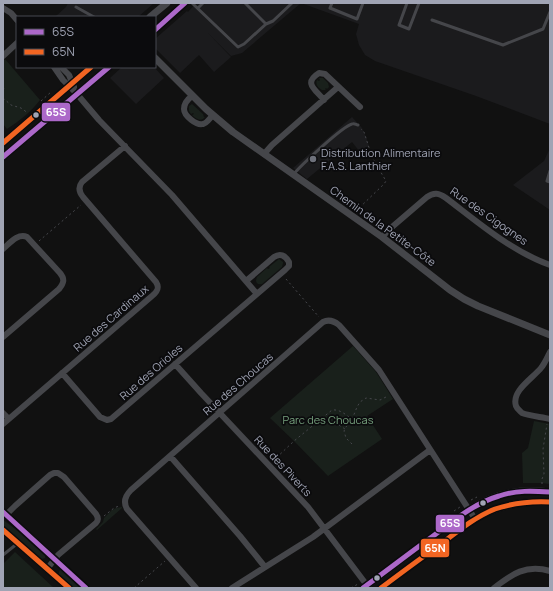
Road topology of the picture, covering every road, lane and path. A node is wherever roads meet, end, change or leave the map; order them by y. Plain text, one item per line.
1 (167, 3) edge
2 (185, 3) edge
3 (192, 3) edge
4 (203, 3) edge
5 (245, 3) edge
6 (292, 3) edge
7 (332, 3) edge
8 (363, 3) edge
9 (407, 3) edge
10 (419, 3) edge
11 (76, 7) dead end
12 (3, 8) edge
13 (198, 8) junction
14 (550, 12) edge
15 (92, 16) edge
16 (151, 16) edge
17 (16, 19) edge
18 (432, 20) dead end
19 (266, 24) junction
20 (156, 29) edge
21 (16, 44) edge
22 (3, 56) edge
23 (156, 59) edge
24 (55, 68) edge
25 (62, 68) edge
26 (90, 68) edge
27 (107, 68) edge
28 (3, 84) edge
29 (71, 85) junction
30 (338, 87) junction
31 (3, 90) edge
32 (77, 94) junction
33 (192, 96) junction
34 (3, 98) edge
35 (324, 100) junction
36 (360, 107) dead end
37 (30, 114) dead end
38 (213, 115) junction
39 (358, 125) joint
40 (3, 143) edge
41 (125, 146) junction
42 (264, 154) junction
43 (3, 158) edge
44 (550, 171) edge
45 (293, 175) junction
46 (550, 182) edge
47 (331, 188) dead end
48 (336, 196) dead end
49 (83, 203) dead end
50 (351, 215) junction
51 (382, 237) junction
52 (38, 242) dead end
53 (3, 248) edge
54 (550, 265) edge
55 (284, 277) dead end
56 (246, 281) junction
57 (258, 294) junction
58 (320, 319) dead end
59 (550, 335) edge
60 (3, 337) edge
61 (550, 352) edge
62 (175, 364) junction
63 (62, 373) junction
64 (390, 394) dead end
65 (3, 413) edge
66 (220, 413) junction
67 (9, 419) junction
68 (352, 419) junction
69 (548, 421) edge
70 (3, 424) edge
71 (339, 425) dead end
72 (345, 429) junction
73 (352, 444) dead end
74 (430, 450) junction
75 (170, 456) junction
76 (271, 462) dead end
77 (542, 485) dead end
78 (550, 492) edge
79 (550, 502) edge
80 (121, 506) dead end
81 (469, 509) junction
82 (4, 514) edge
83 (104, 517) dead end
84 (475, 519) junction
85 (324, 528) junction
86 (3, 530) edge
87 (18, 543) junction
88 (3, 555) edge
89 (55, 559) junction
90 (166, 560) dead end
91 (265, 567) junction
92 (47, 569) junction
93 (550, 572) edge
94 (364, 586) edge
95 (69, 588) edge
96 (86, 588) edge
97 (134, 588) edge
98 (196, 588) edge
99 (232, 588) edge
100 (351, 588) edge
101 (381, 588) edge
102 (494, 588) edge

1 - 16 street
2 - 20 street
3 - 13 lane
4 - 13 lane
5 - 19 lane
6 - 19 lane
7 - 8 lane
9 - 10 lane
11 - 15 lane
12 - 17 street
13 - 19 lane
14 - 18 lane
21 - 22 street
23 - 33 street, Chemin de la Petite-Côte
24 - 29 street
25 - 29 street
26 - 29 street
27 - 32 street
28 - 31 path
29 - 32 street
29 - 40 street
30 - 35 street
30 - 35 street
30 - 36 street
32 - 41 street
32 - 43 street
33 - 38 street, Chemin de la Petite-Côte
33 - 38 street
34 - 37 path
35 - 42 street
38 - 42 street, Chemin de la Petite-Côte
39 - 45 lane
39 - 50 path
41 - 56 street
41 - 63 street, Rue des Cardinaux
42 - 45 street, Chemin de la Petite-Côte
44 - 46 lane
45 - 50 street, Chemin de la Petite-Côte
47 - 48 path
49 - 52 path
50 - 51 street, Chemin de la Petite-Côte
51 - 54 street, Rue des Cigognes
51 - 59 street, Chemin de la Petite-Côte
53 - 60 street
55 - 58 path
56 - 57 street
56 - 57 street, Rue des Orioles
57 - 62 street, Rue des Orioles
61 - 69 street
62 - 63 street, Rue des Orioles
62 - 66 street, Rue des Piverts
63 - 67 street, Rue des Cardinaux
64 - 68 path
65 - 67 street
66 - 74 street, Rue des Choucas
66 - 75 street, Rue des Choucas
66 - 85 street, Rue des Piverts
67 - 70 street, Rue des Cardinaux
68 - 72 path
68 - 76 path
69 - 77 path
71 - 72 path
72 - 73 path
74 - 81 street, Rue des Choucas
74 - 85 street
75 - 91 street
75 - 98 street, Rue des Choucas
78 - 81 street
79 - 84 street
80 - 83 path
81 - 84 street, Rue des Choucas
81 - 94 street
82 - 89 street
82 - 89 street
84 - 101 street
85 - 91 street
85 - 94 street, Rue des Piverts
86 - 87 street
87 - 88 lane
87 - 92 street
89 - 92 street
89 - 96 street
90 - 97 path
91 - 99 street
92 - 95 street
93 - 102 street
94 - 100 path

